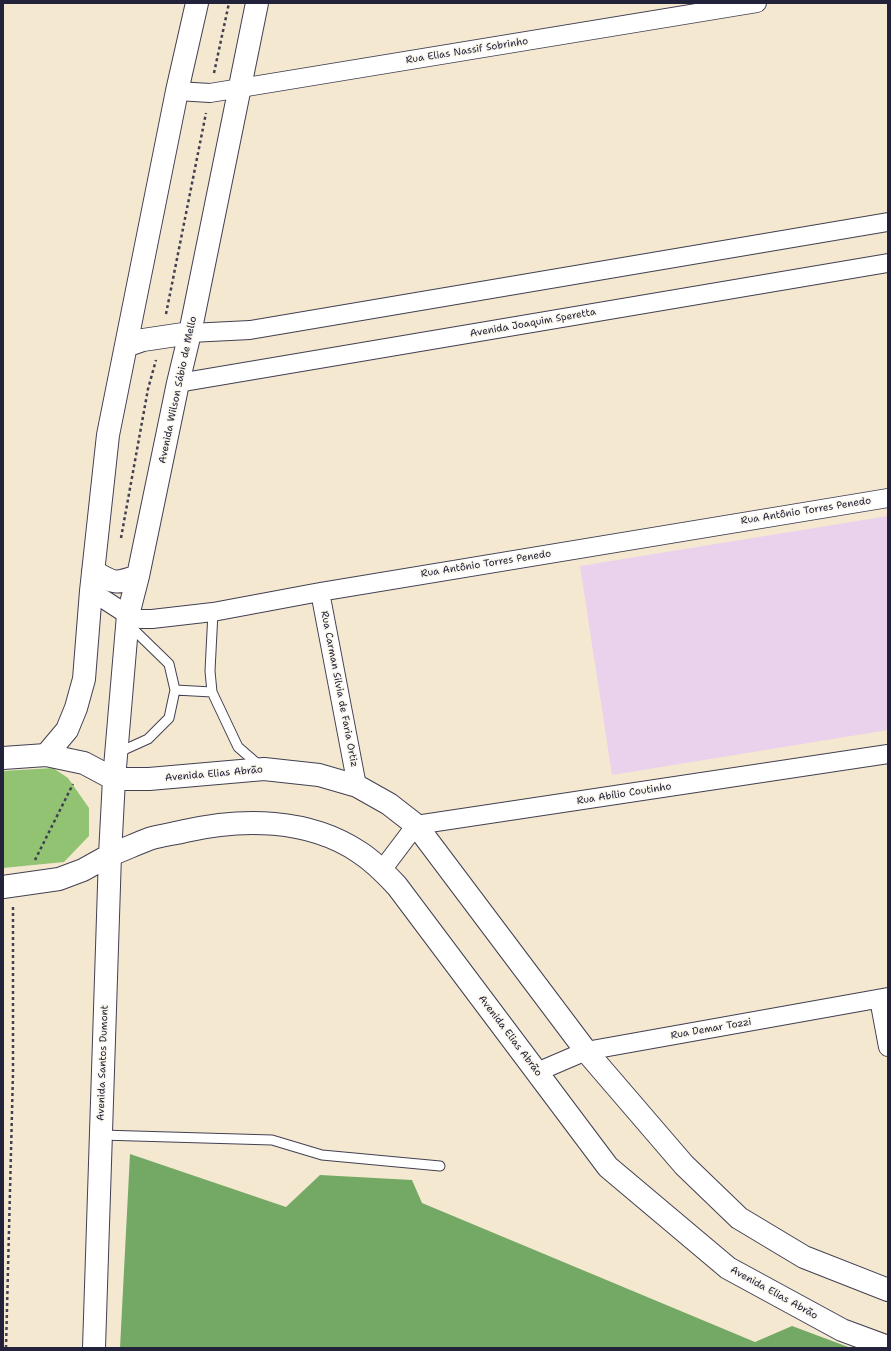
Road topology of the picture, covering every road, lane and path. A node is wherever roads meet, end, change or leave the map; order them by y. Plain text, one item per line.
1 (198, 3) edge
2 (257, 3) edge
3 (757, 3) edge
4 (239, 88) junction
5 (177, 91) junction
6 (888, 222) edge
7 (888, 263) edge
8 (190, 333) junction
9 (126, 346) junction
10 (178, 383) junction
11 (888, 498) edge
12 (138, 576) junction
13 (92, 581) junction
14 (320, 592) junction
15 (213, 612) junction
16 (128, 619) junction
17 (174, 690) junction
18 (212, 692) junction
19 (116, 754) junction
20 (888, 754) edge
21 (46, 756) junction
22 (3, 758) edge
23 (84, 762) junction
24 (264, 769) junction
25 (114, 779) junction
26 (357, 786) junction
27 (416, 825) junction
28 (110, 856) junction
29 (382, 870) junction
30 (13, 886) edge
31 (883, 998) edge
32 (888, 1047) edge
33 (586, 1051) junction
34 (537, 1072) junction
35 (101, 1135) junction
36 (440, 1166) dead end
37 (888, 1290) edge
38 (888, 1347) edge
39 (6, 1348) edge
40 (94, 1348) edge

1 - 5 main road
2 - 4 main road, Avenida Wilson Sábio de Mello
3 - 4 street, Rua Elias Nassif Sobrinho
4 - 5 street, Rua Elias Nassif Sobrinho
4 - 8 main road, Avenida Wilson Sábio de Mello
5 - 9 main road
6 - 8 street
7 - 10 street, Avenida Joaquim Speretta
8 - 9 main road
8 - 10 main road, Avenida Wilson Sábio de Mello
9 - 13 main road
10 - 12 main road, Avenida Wilson Sábio de Mello
11 - 14 street, Rua Antônio Torres Penedo
12 - 13 main road
12 - 16 main road, Avenida Wilson Sábio de Mello
13 - 16 street, Rua Antônio Torres Penedo
13 - 21 main road
14 - 15 street, Rua Antônio Torres Penedo
14 - 26 street, Rua Carman Silvia de Faria Ortiz
15 - 16 street, Rua Antônio Torres Penedo
15 - 18 lane
16 - 17 lane
16 - 19 main road, Avenida Wilson Sábio de Mello
17 - 18 lane
17 - 19 lane
18 - 24 lane
19 - 25 main road, Avenida Wilson Sábio de Mello
20 - 27 street, Rua Abílio Coutinho
21 - 22 main road
21 - 23 main road
23 - 25 main road
23 - 30 path
24 - 25 main road, Avenida Elias Abrão
24 - 26 main road, Avenida Elias Abrão
25 - 28 main road, Avenida Santos Dumont
26 - 27 main road, Avenida Elias Abrão
27 - 29 street
27 - 33 main road, Avenida Elias Abrão
28 - 29 main road, Avenida Elias Abrão
28 - 30 main road, Avenida Elias Abrão
28 - 35 main road, Avenida Santos Dumont
29 - 34 main road, Avenida Elias Abrão
30 - 39 path
31 - 32 street
31 - 33 street, Rua Demar Tozzi
33 - 34 street, Rua Demar Tozzi
33 - 37 main road, Avenida Elias Abrão
34 - 38 main road, Avenida Elias Abrão
35 - 36 lane
35 - 40 main road, Avenida Santos Dumont

